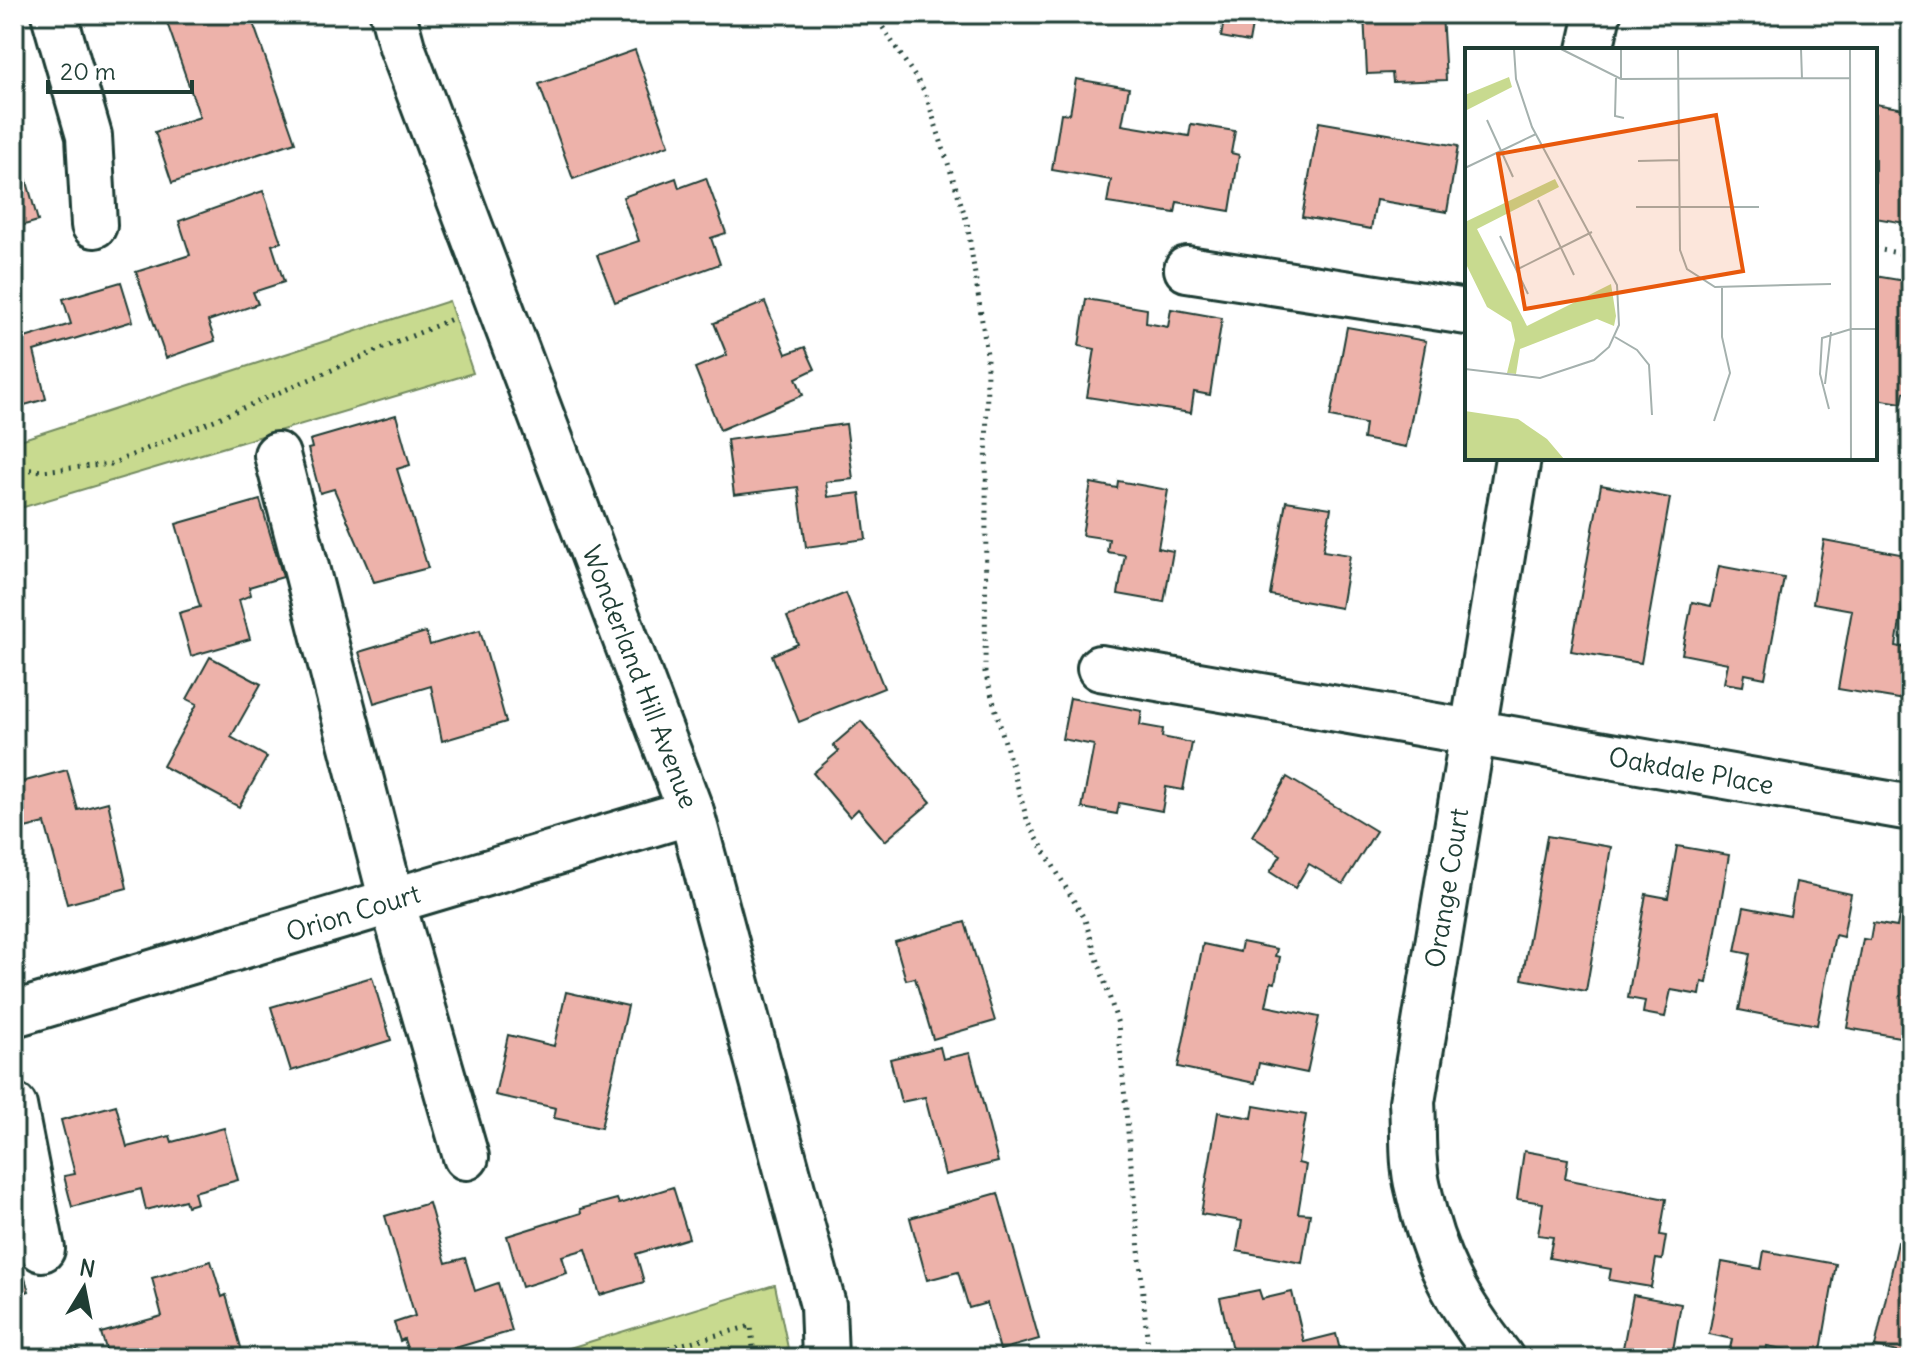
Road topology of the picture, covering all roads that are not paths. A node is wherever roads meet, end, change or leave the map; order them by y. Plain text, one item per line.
1 (54, 14) edge
2 (393, 14) edge
3 (1598, 14) edge
4 (1590, 48) edge
5 (94, 225) dead end
6 (1187, 269) dead end
7 (1465, 312) edge
8 (277, 455) dead end
9 (1518, 460) edge
10 (1100, 668) dead end
11 (1472, 733) junction
12 (1911, 808) edge
13 (691, 812) junction
14 (392, 901) junction
15 (14, 1014) edge
16 (14, 1106) edge
17 (466, 1157) dead end
18 (42, 1249) dead end
19 (825, 1358) edge
20 (1501, 1358) edge

1 - 5 street
2 - 13 street, Wonderland Hill Avenue
3 - 4 street
6 - 7 street
8 - 14 street
9 - 11 street, Orange Court
10 - 11 street, Oakdale Place
11 - 12 street, Oakdale Place
11 - 20 street, Orange Court
13 - 14 street, Orion Court
13 - 19 street, Wonderland Hill Avenue
14 - 15 street, Orion Court
14 - 17 street
16 - 18 street

